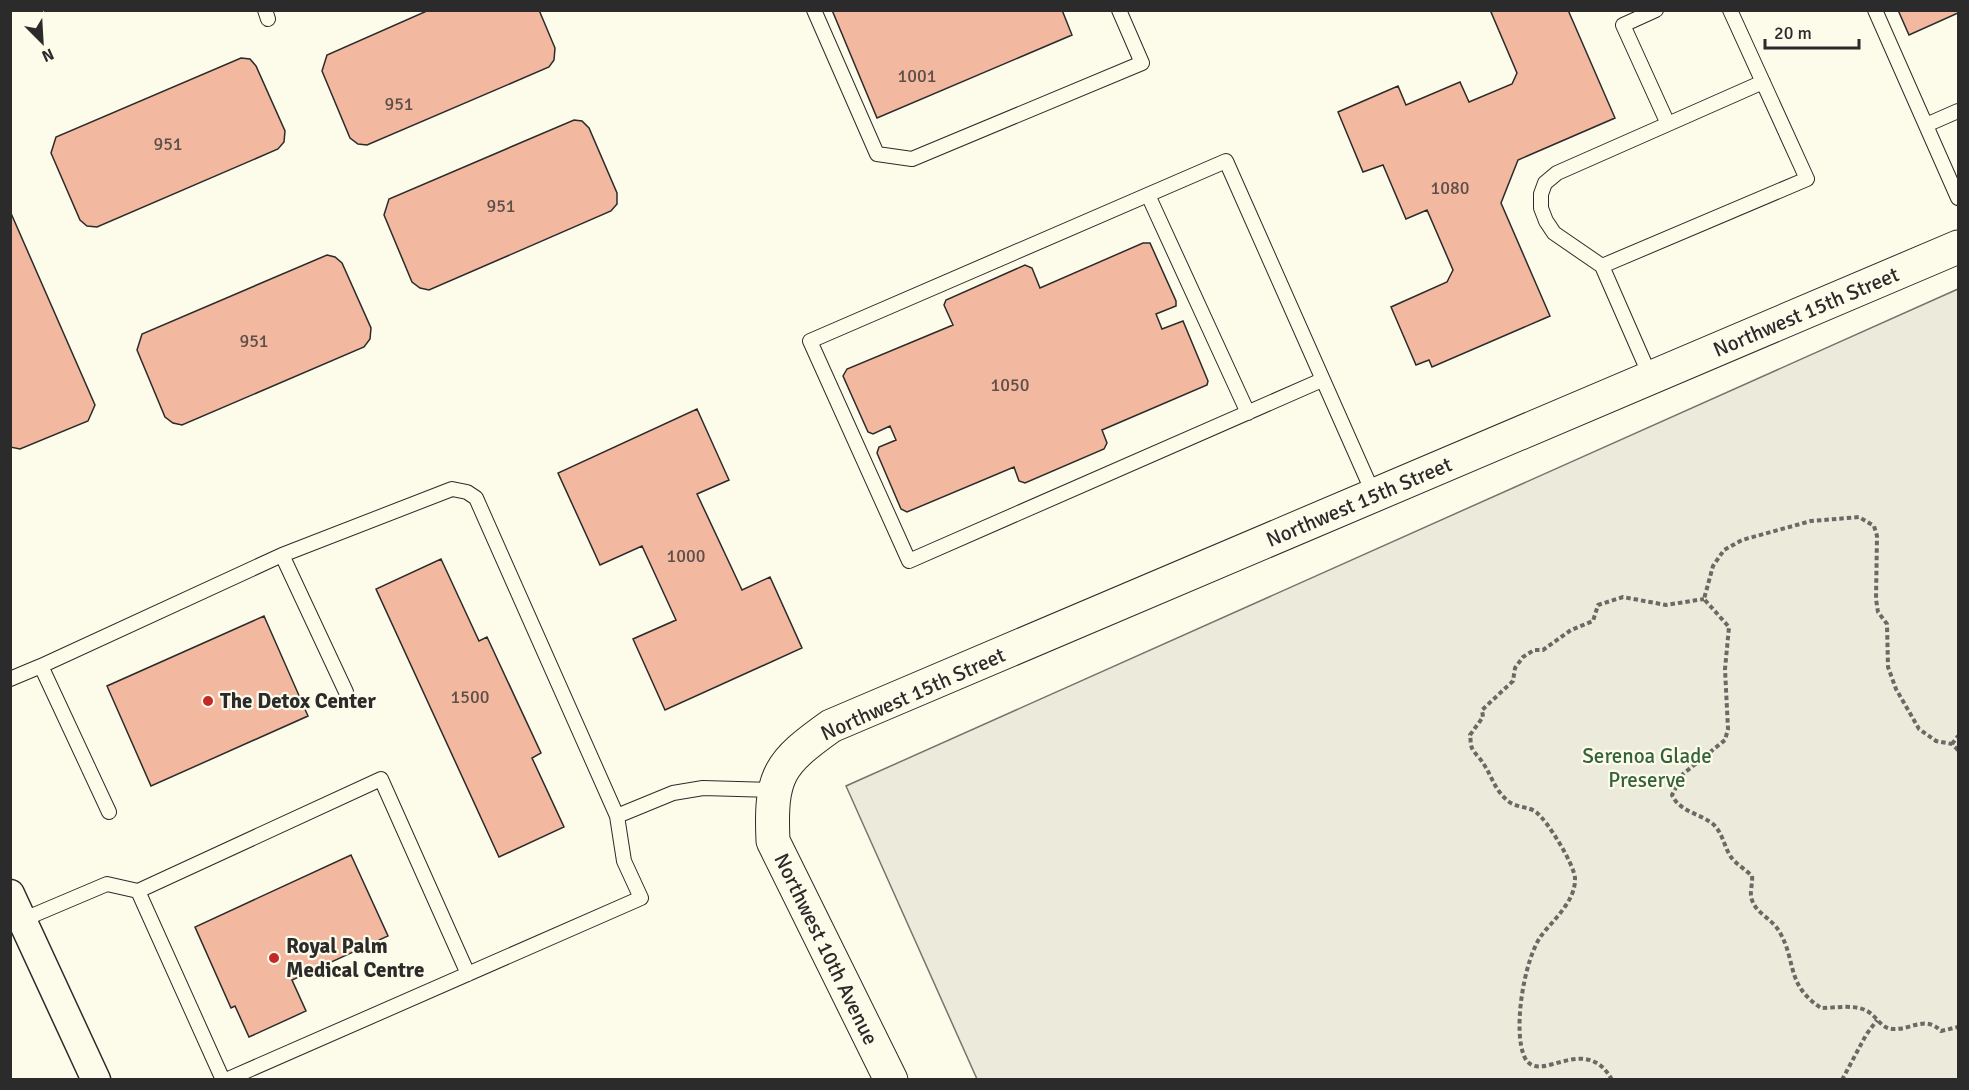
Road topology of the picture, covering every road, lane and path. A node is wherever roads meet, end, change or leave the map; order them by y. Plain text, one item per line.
1 (814, 10) edge
2 (1119, 10) edge
3 (1656, 10) edge
4 (1730, 10) edge
5 (1875, 10) edge
6 (1763, 82) junction
7 (1959, 111) edge
8 (1668, 124) junction
9 (1926, 125) junction
10 (1148, 195) junction
11 (1959, 198) edge
12 (1959, 247) edge
13 (1602, 266) junction
14 (1651, 378) junction
15 (1322, 380) junction
16 (1248, 413) junction
17 (1374, 495) junction
18 (282, 555) junction
19 (1704, 599) junction
20 (41, 666) junction
21 (10, 680) edge
22 (346, 692) dead end
23 (1959, 736) edge
24 (1952, 744) junction
25 (1959, 750) edge
26 (776, 785) junction
27 (109, 812) dead end
28 (617, 816) junction
29 (138, 891) junction
30 (10, 894) edge
31 (22, 920) junction
32 (468, 974) junction
33 (1877, 1020) junction
34 (1959, 1027) edge
35 (96, 1080) edge
36 (224, 1080) edge
37 (891, 1080) edge
38 (1612, 1080) edge
39 (1842, 1080) edge

1 - 2 lane
3 - 8 lane
4 - 6 lane
5 - 9 lane
6 - 8 lane
6 - 13 lane
7 - 9 lane
8 - 13 lane
9 - 11 lane
10 - 15 lane
10 - 16 lane
10 - 16 lane
12 - 14 street, Northwest 15th Street
13 - 14 lane
14 - 17 street, Northwest 15th Street
15 - 16 lane
15 - 17 lane
17 - 26 street, Northwest 15th Street
18 - 20 lane
18 - 22 lane
18 - 28 lane
19 - 24 path
19 - 33 path
19 - 38 path
20 - 21 lane
20 - 27 lane
23 - 24 path
24 - 25 path
26 - 28 lane
26 - 37 street, Northwest 10th Avenue
28 - 32 lane
29 - 31 lane
29 - 32 lane
29 - 36 lane
30 - 31 street
31 - 35 street
32 - 36 lane
33 - 34 path
33 - 39 path

